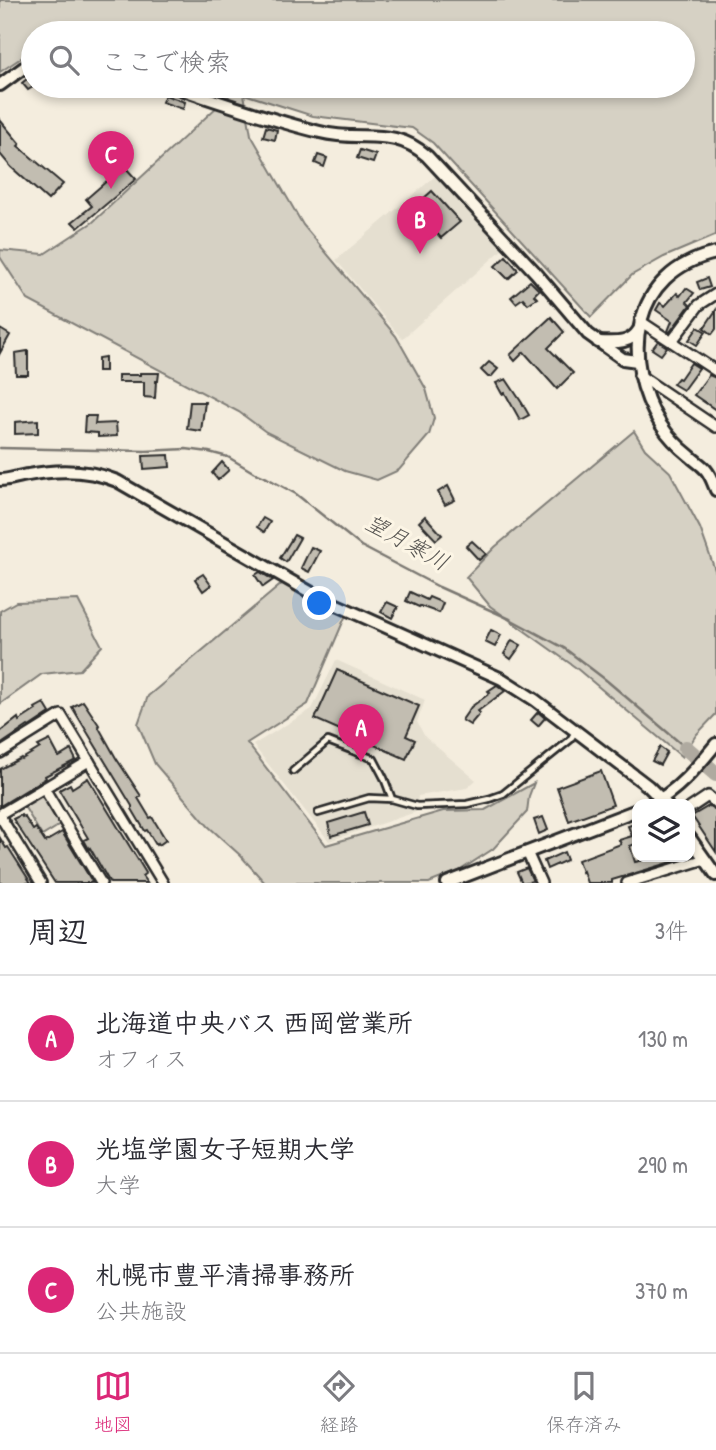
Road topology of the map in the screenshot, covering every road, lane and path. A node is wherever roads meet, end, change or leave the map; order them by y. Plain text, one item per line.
1 (21, 70) edge
2 (0, 85) edge
3 (209, 98) edge
4 (716, 253) edge
5 (716, 294) edge
6 (639, 326) junction
7 (672, 341) junction
8 (598, 342) junction
9 (637, 361) junction
10 (716, 371) edge
11 (639, 375) junction
12 (716, 427) edge
13 (0, 480) edge
14 (716, 489) edge
15 (576, 732) junction
16 (714, 747) edge
17 (0, 753) edge
18 (89, 761) junction
19 (293, 771) dead end
20 (44, 788) junction
21 (393, 799) junction
22 (657, 799) edge
23 (664, 799) edge
24 (716, 803) edge
25 (695, 805) edge
26 (632, 812) edge
27 (318, 813) dead end
28 (0, 815) edge
29 (695, 844) edge
30 (527, 852) junction
31 (710, 863) edge
32 (716, 875) edge
33 (634, 882) edge
34 (41, 883) edge
35 (101, 883) edge
36 (163, 883) edge
37 (447, 883) edge
38 (541, 883) edge

1 - 2 street
3 - 8 street
4 - 6 street
5 - 7 street
6 - 7 street
6 - 8 street
6 - 9 street
7 - 10 street
8 - 9 street
9 - 11 street
11 - 12 street
11 - 14 street
13 - 15 street
15 - 21 lane
15 - 22 street
16 - 23 street
17 - 18 street
18 - 20 street
18 - 36 street
19 - 21 lane
20 - 28 street
20 - 35 street
21 - 27 lane
24 - 25 street
26 - 30 street
28 - 34 street
29 - 31 street
30 - 37 street
30 - 38 street
31 - 32 street
31 - 33 street

